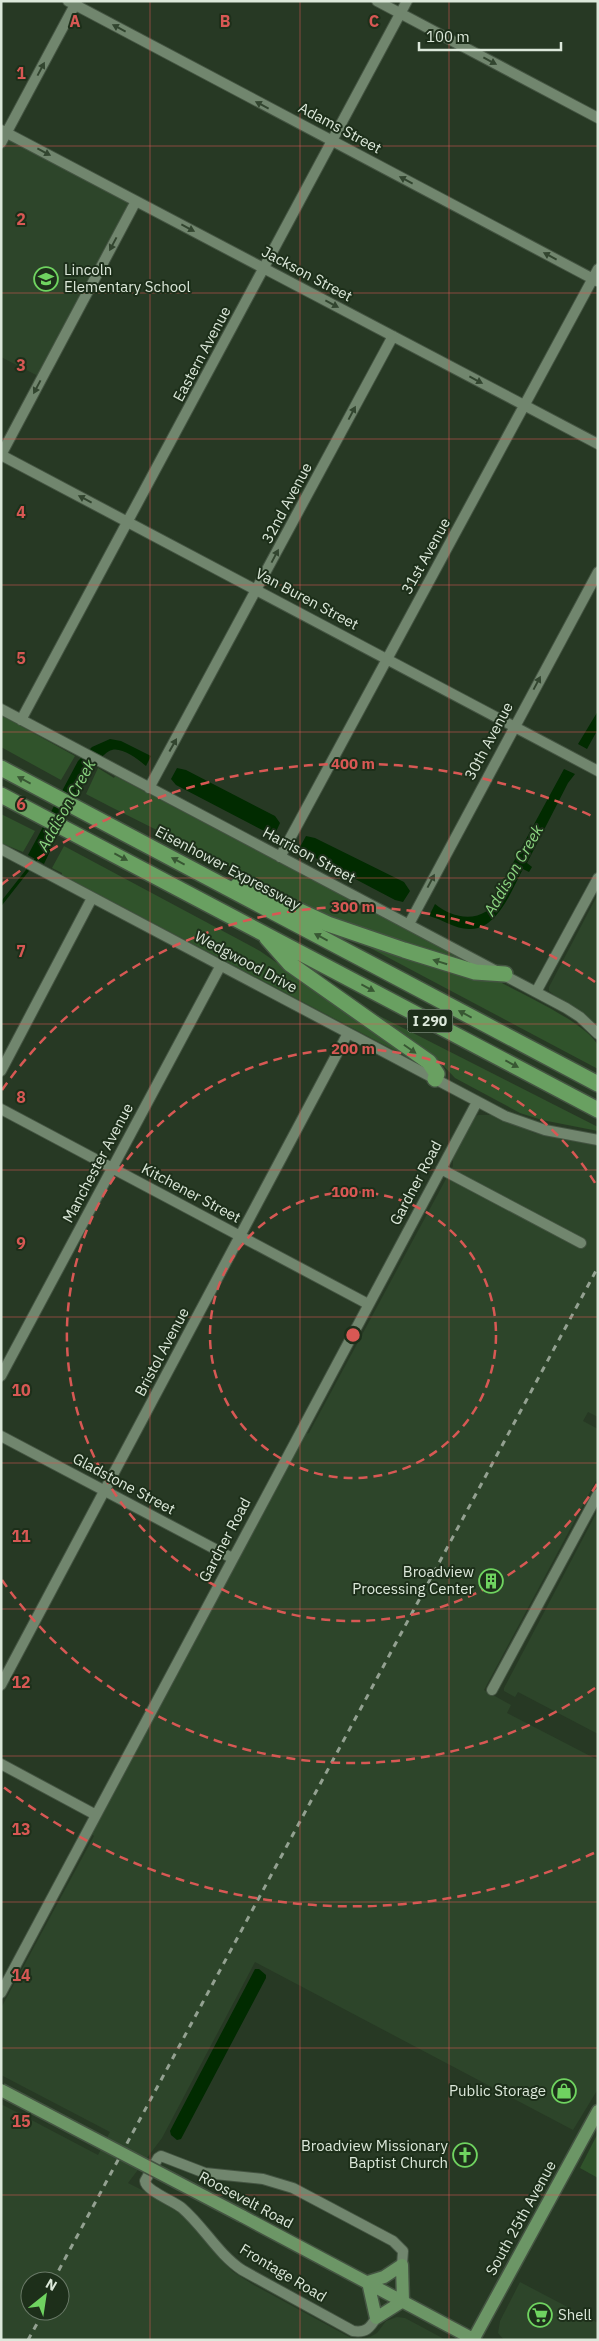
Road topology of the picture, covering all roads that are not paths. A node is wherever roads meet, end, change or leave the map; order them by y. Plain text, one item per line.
1 (377, 1) edge
2 (407, 1) edge
3 (74, 3) edge
4 (401, 14) junction
5 (598, 118) edge
6 (4, 131) edge
7 (332, 142) junction
8 (1, 143) edge
9 (136, 201) junction
10 (265, 268) junction
11 (596, 276) edge
12 (393, 336) junction
13 (524, 405) junction
14 (598, 444) edge
15 (1, 455) edge
16 (128, 522) junction
17 (598, 572) edge
18 (258, 589) junction
19 (387, 658) junction
20 (1, 709) edge
21 (21, 720) junction
22 (514, 726) junction
23 (1, 768) edge
24 (598, 771) edge
25 (149, 788) junction
26 (1, 795) edge
27 (1, 849) edge
28 (280, 856) junction
29 (598, 878) edge
30 (214, 881) junction
31 (92, 898) junction
32 (408, 924) junction
33 (263, 932) junction
34 (221, 965) junction
35 (505, 974) junction
36 (536, 992) junction
37 (348, 1033) junction
38 (598, 1034) edge
39 (1, 1071) edge
40 (435, 1079) junction
41 (598, 1084) edge
42 (477, 1102) junction
43 (1, 1109) edge
44 (598, 1110) edge
45 (598, 1140) edge
46 (113, 1168) junction
47 (441, 1168) junction
48 (241, 1236) junction
49 (581, 1243) dead end
50 (368, 1304) junction
51 (1, 1376) edge
52 (1, 1436) edge
53 (104, 1490) junction
54 (598, 1494) edge
55 (232, 1558) junction
56 (1, 1685) edge
57 (492, 1690) dead end
58 (1, 1764) edge
59 (96, 1815) junction
60 (1, 1993) edge
61 (1, 2090) edge
62 (598, 2111) edge
63 (402, 2265) junction
64 (368, 2282) junction
65 (402, 2301) junction
66 (376, 2318) junction
67 (474, 2339) edge

1 - 4 street
2 - 4 street, Eastern Avenue
6 -> 3 street
7 -> 3 street, Adams Street
4 -> 5 street
4 - 7 street, Eastern Avenue
6 - 8 street
6 -> 9 street, Jackson Street
7 - 10 street, Eastern Avenue
11 -> 7 street, Adams Street
9 -> 10 street, Jackson Street
9 -> 15 street
10 -> 12 street, Jackson Street
10 - 16 street, Eastern Avenue
11 - 13 street, 31st Avenue
12 -> 13 street, Jackson Street
18 -> 12 street, 32nd Avenue
13 - 14 street, Jackson Street
13 - 19 street, 31st Avenue
16 -> 15 street, Van Buren Street
16 - 18 street, Van Buren Street
16 - 21 street, Eastern Avenue
22 -> 17 street, 30th Avenue
18 - 19 street, Van Buren Street
25 -> 18 street, 32nd Avenue
19 - 22 street, Van Buren Street
19 - 28 street, 31st Avenue
20 - 21 street, Harrison Street
21 - 25 street, Harrison Street
22 - 24 street, Van Buren Street
32 -> 22 street, 30th Avenue
30 -> 23 highway, Eisenhower Expressway / I 290
25 - 28 street, Harrison Street
26 -> 33 highway, I 290
27 - 31 street, Wedgwood Drive
28 - 32 street, Harrison Street
29 - 36 street
35 -> 30 highway
41 -> 30 highway, Eisenhower Expressway / I 290
31 - 34 street, Wedgwood Drive
31 - 39 street
32 - 35 street, Harrison Street
33 -> 40 highway
33 -> 44 highway, I 290
34 - 37 street, Wedgwood Drive
34 - 46 street, Manchester Avenue
35 - 36 street, Harrison Street
36 - 38 street, Harrison Street
37 - 40 street, Wedgwood Drive
37 - 48 street, Bristol Avenue
40 - 42 street, Wedgwood Drive
42 - 45 street, Wedgwood Drive
42 - 47 street, Gardner Road
43 - 46 street, Kitchener Street
46 - 48 street, Kitchener Street
46 - 51 street, Manchester Avenue
47 - 49 street
47 - 50 street, Gardner Road
48 - 50 street, Kitchener Street
48 - 53 street, Bristol Avenue
50 - 55 street, Gardner Road
52 - 53 street, Gladstone Street
53 - 55 street, Gladstone Street
53 - 56 street, Bristol Avenue
54 - 57 street
55 - 59 street, Gardner Road
58 - 59 street
59 - 60 street, Gardner Road
61 - 64 main road, Roosevelt Road, bridge
62 - 67 main road, South 25th Avenue
63 - 64 main road
63 - 65 main road
63 - 66 street, Frontage Road
64 - 65 main road, Roosevelt Road
64 - 66 main road
65 - 66 main road
65 - 67 main road, Roosevelt Road

